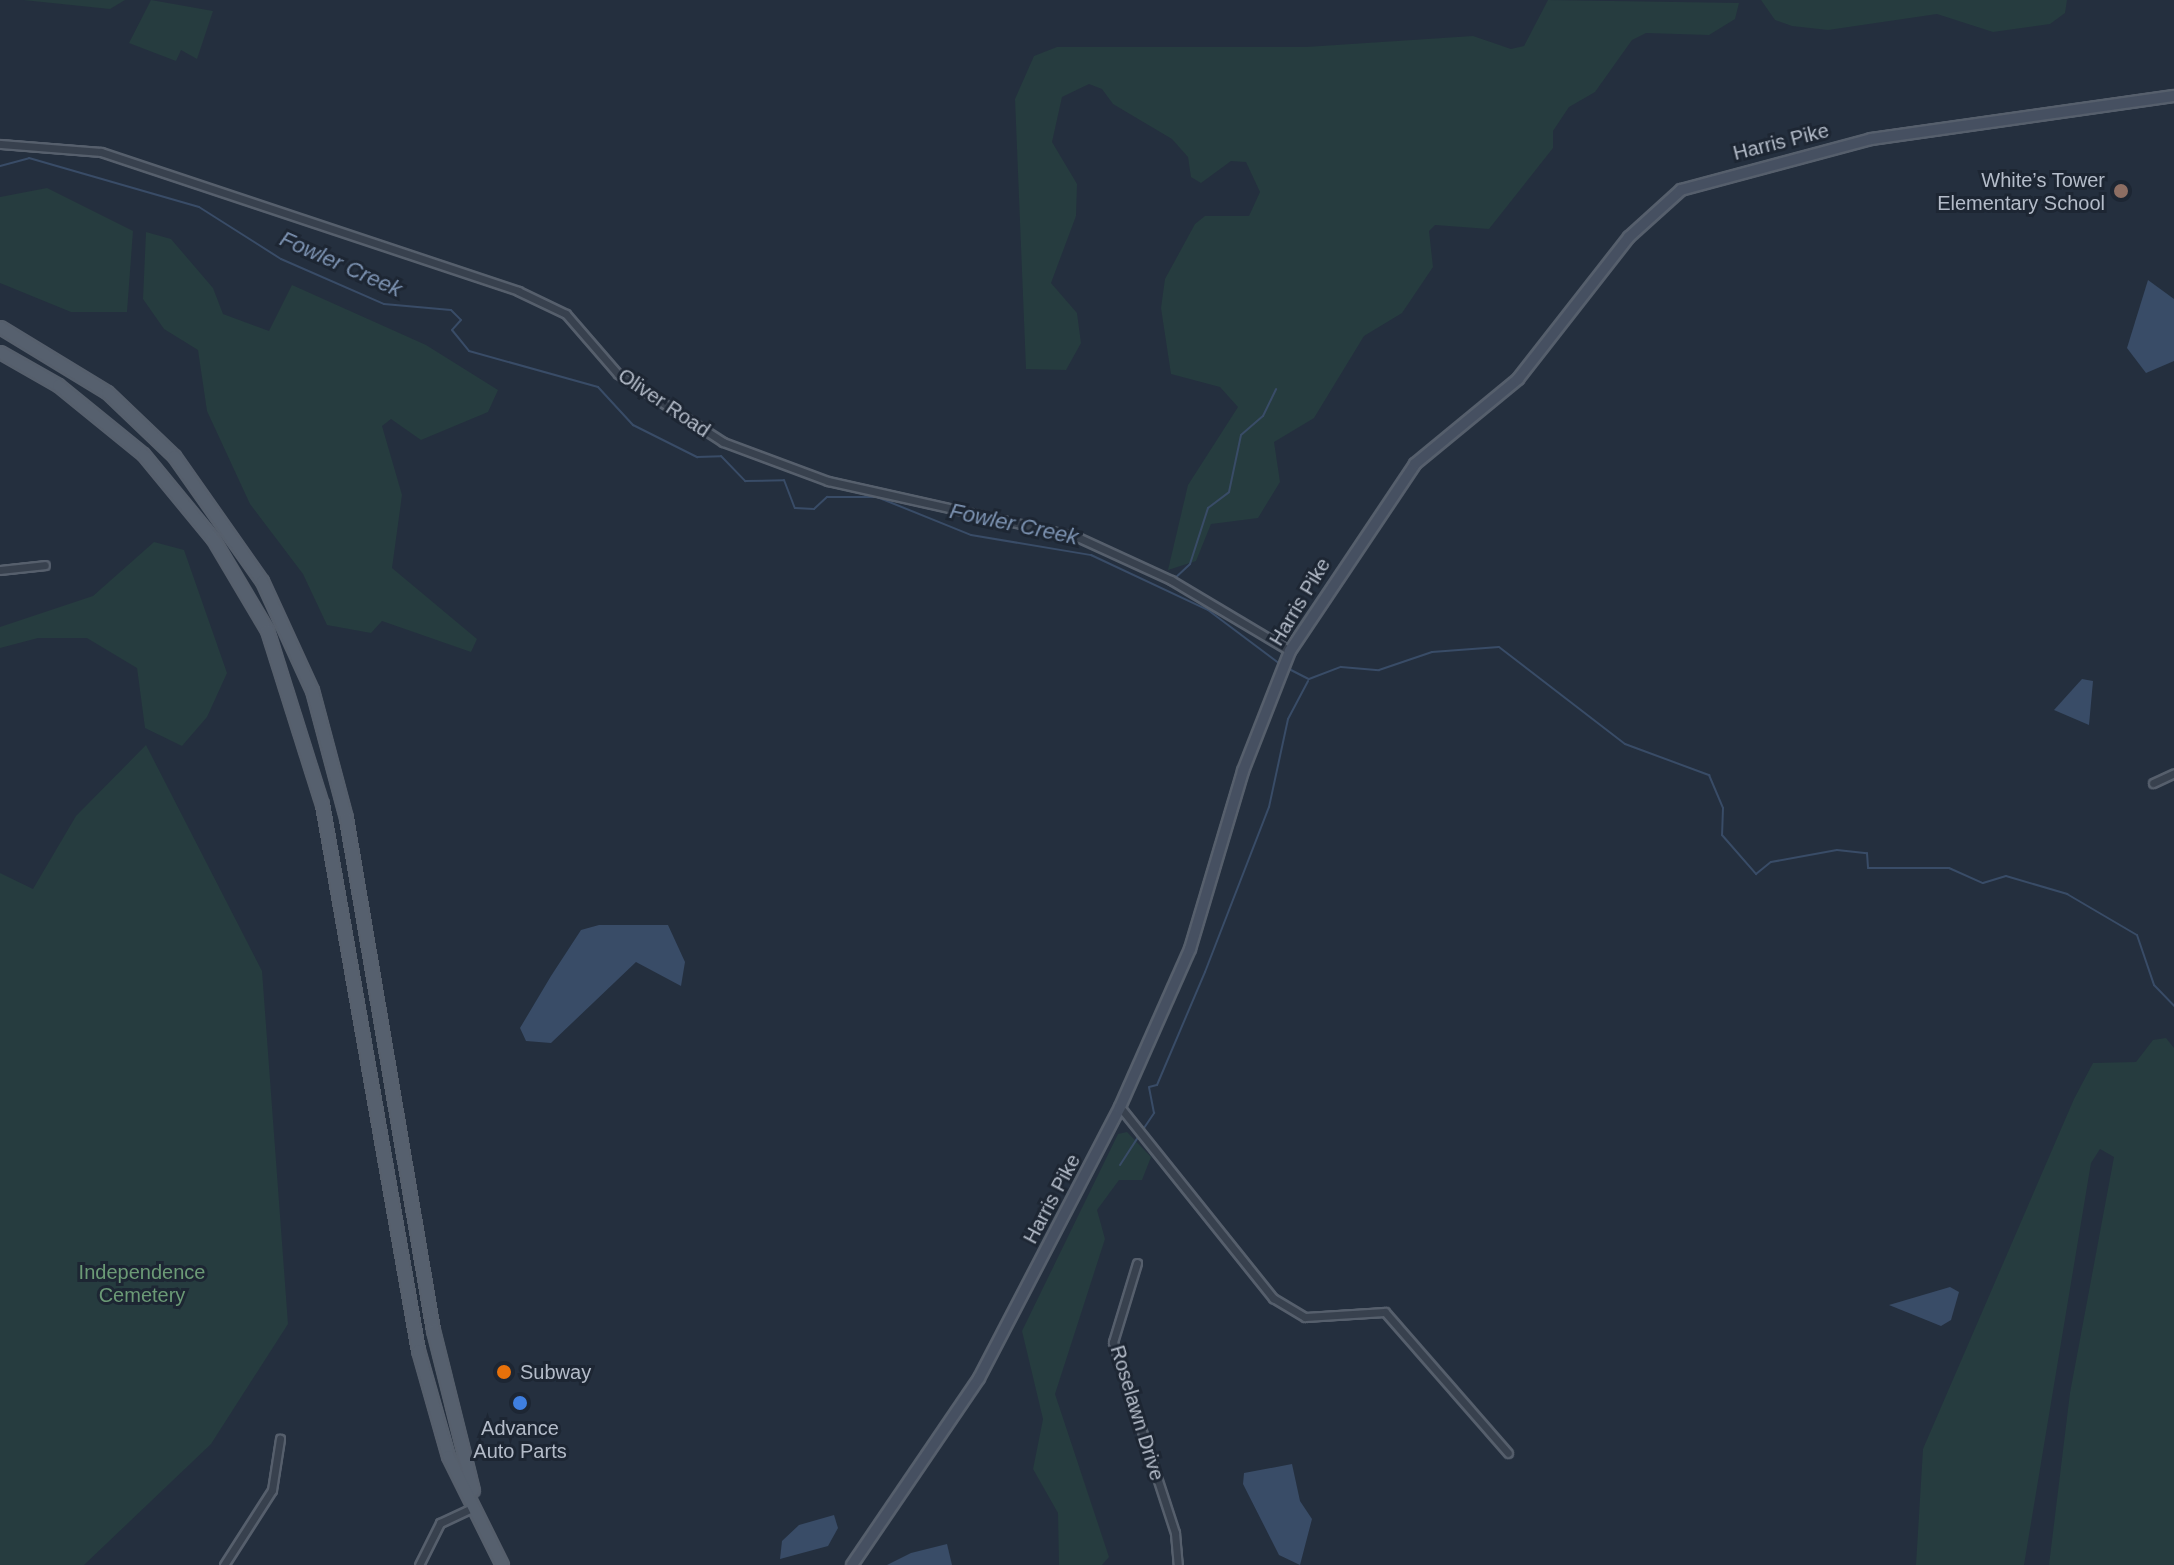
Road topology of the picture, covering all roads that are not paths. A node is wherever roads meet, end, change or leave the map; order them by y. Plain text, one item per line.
1 (2174, 96) edge
2 (0, 144) edge
3 (0, 327) edge
4 (0, 352) edge
5 (45, 565) dead end
6 (0, 570) edge
7 (1290, 651) junction
8 (2174, 773) edge
9 (2153, 783) dead end
10 (1120, 1107) junction
11 (1137, 1263) dead end
12 (280, 1439) dead end
13 (1508, 1453) dead end
14 (477, 1506) junction
15 (224, 1565) edge
16 (419, 1565) edge
17 (502, 1565) edge
18 (852, 1565) edge
19 (1178, 1565) edge

1 - 7 main road, Harris Pike
2 - 7 street, Oliver Road
3 - 14 main road
4 - 14 main road
5 - 6 street
7 - 10 main road, Harris Pike
8 - 9 street
10 - 13 street
10 - 18 main road, Harris Pike
11 - 19 street, Roselawn Drive
12 - 15 street
14 - 16 street
14 - 17 main road

